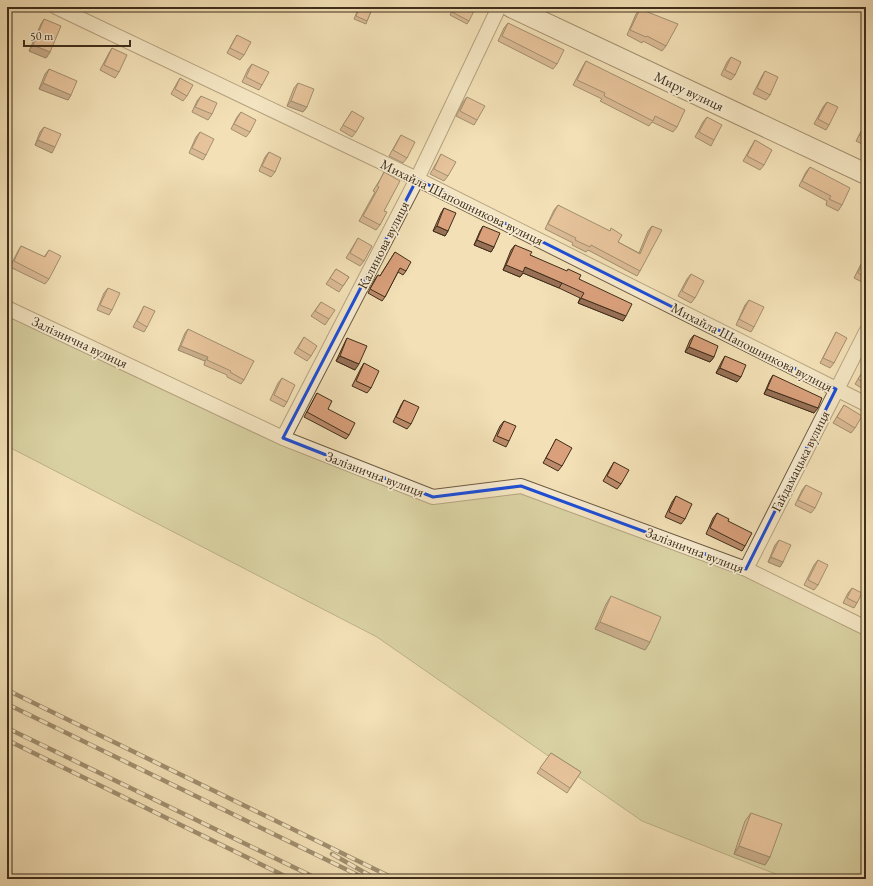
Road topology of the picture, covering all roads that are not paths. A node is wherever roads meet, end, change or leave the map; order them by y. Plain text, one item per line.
1 (56, 7) edge
2 (499, 7) edge
3 (511, 7) edge
4 (866, 174) edge
5 (417, 179) junction
6 (7, 308) edge
7 (866, 332) edge
8 (836, 389) junction
9 (866, 404) edge
10 (283, 438) junction
11 (746, 569) junction
12 (866, 628) edge

1 - 5 street, Михайла Шапошникова вулиця
2 - 5 street, Калинова вулиця
3 - 4 main road, Миру вулиця
5 - 8 street, Михайла Шапошникова вулиця
5 - 10 street, Калинова вулиця
6 - 10 street, Залізнична вулиця
7 - 8 street, Гайдамацька вулиця
8 - 9 street, Михайла Шапошникова вулиця
8 - 11 street, Гайдамацька вулиця
10 - 11 street, Залізнична вулиця
11 - 12 street, Залізнична вулиця

